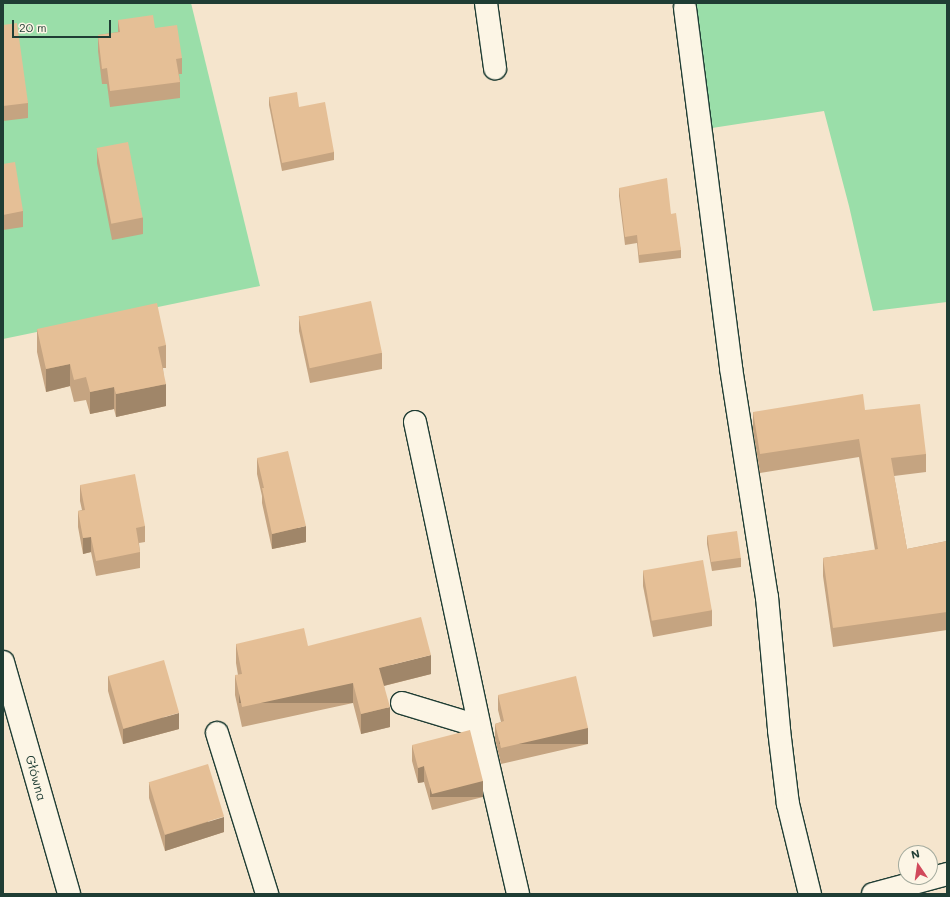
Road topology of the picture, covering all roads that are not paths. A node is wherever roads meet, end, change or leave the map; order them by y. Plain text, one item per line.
1 (486, 3) edge
2 (685, 8) dead end
3 (494, 68) dead end
4 (414, 422) dead end
5 (3, 662) edge
6 (402, 703) dead end
7 (217, 733) dead end
8 (483, 742) junction
9 (947, 874) edge
10 (69, 894) edge
11 (267, 894) edge
12 (518, 894) edge
13 (810, 894) edge
14 (873, 894) edge

1 - 3 street
2 - 13 street
4 - 8 street
5 - 10 street, Główna
6 - 8 street
7 - 11 street
8 - 12 street
9 - 14 street

